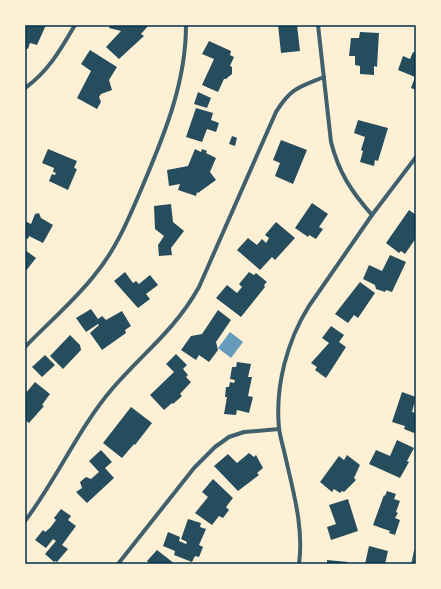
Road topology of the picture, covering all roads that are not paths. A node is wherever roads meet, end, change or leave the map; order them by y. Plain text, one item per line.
1 (75, 25) edge
2 (186, 25) edge
3 (318, 25) edge
4 (324, 76) junction
5 (25, 88) edge
6 (416, 157) edge
7 (372, 215) junction
8 (25, 347) edge
9 (279, 428) junction
10 (25, 521) edge
11 (416, 551) edge
12 (118, 564) edge
13 (299, 564) edge
14 (413, 564) edge

1 - 5 street
2 - 8 street
3 - 4 street
4 - 7 street
4 - 10 street
6 - 7 street
7 - 9 street
9 - 12 street
9 - 13 street
11 - 14 street

